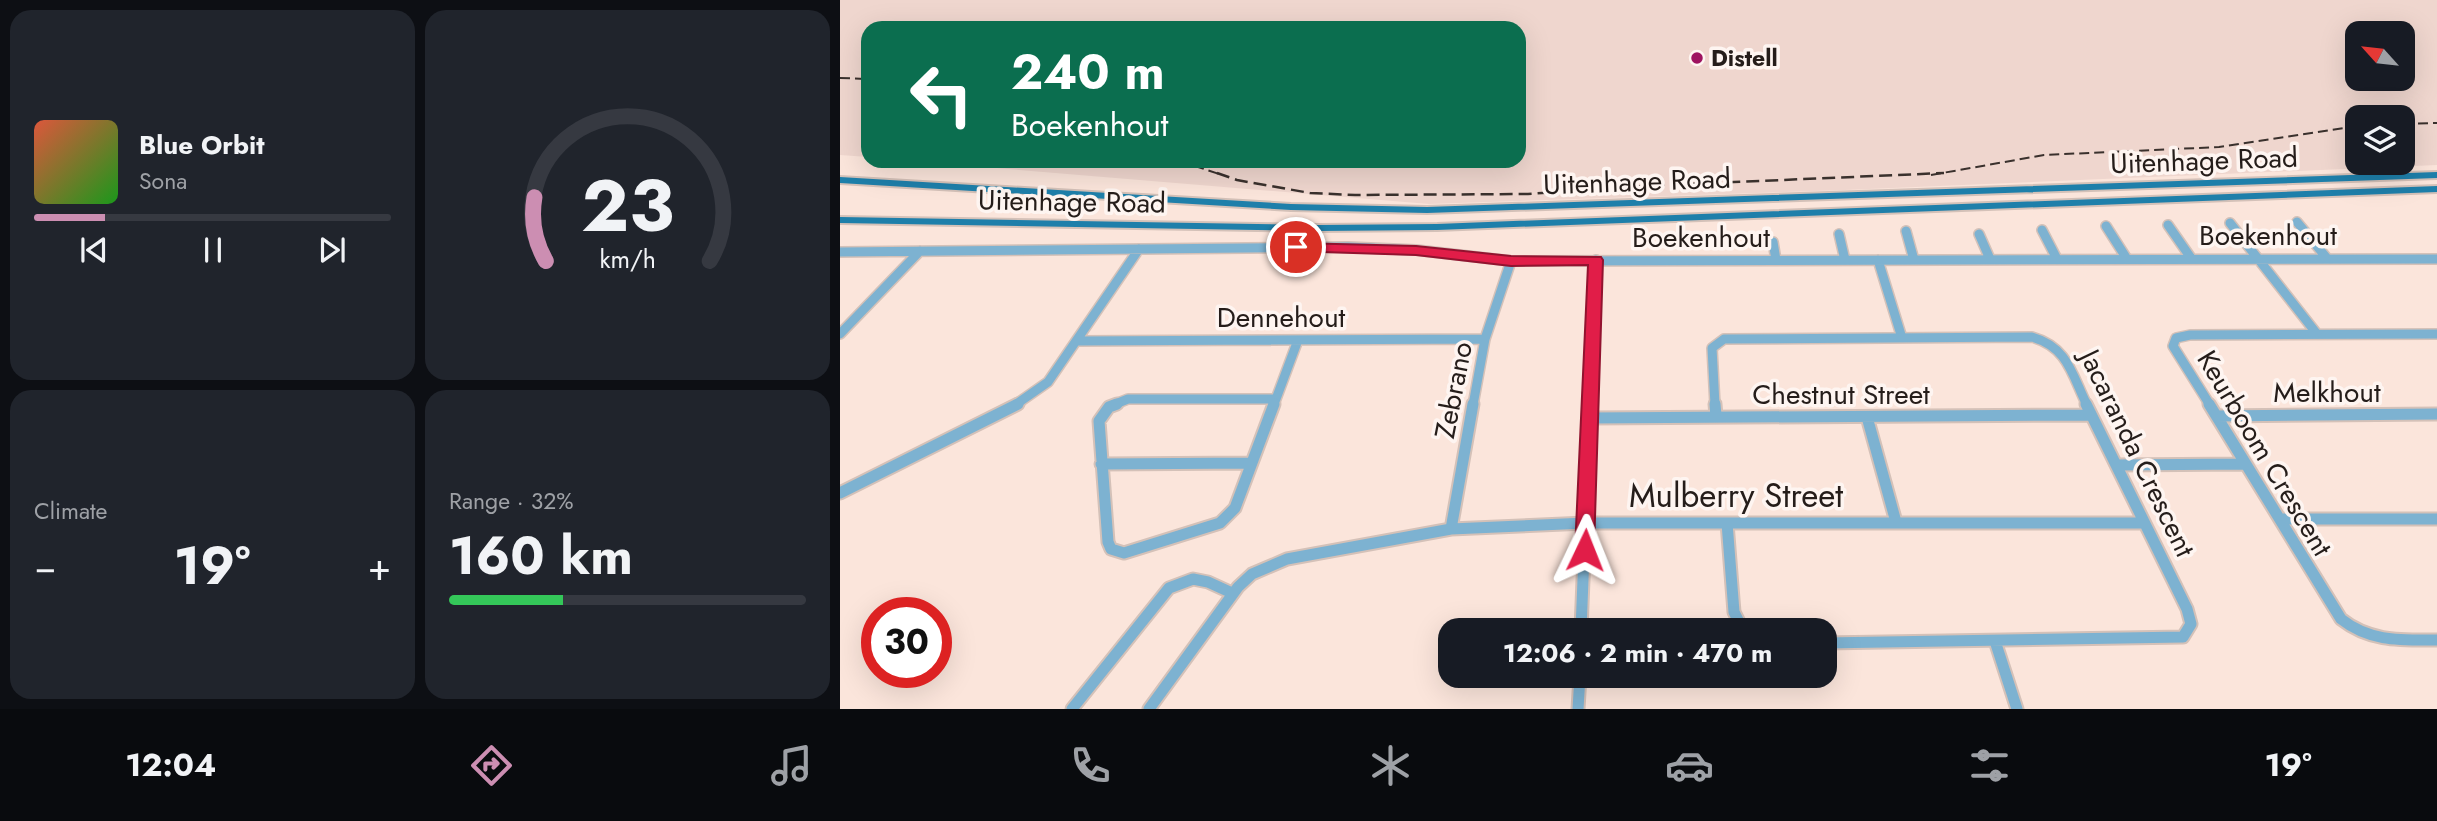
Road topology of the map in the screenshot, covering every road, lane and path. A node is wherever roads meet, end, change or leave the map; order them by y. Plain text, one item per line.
1 (2437, 175) edge
2 (840, 180) edge
3 (2437, 189) edge
4 (2411, 191) junction
5 (2437, 195) edge
6 (840, 220) edge
7 (2297, 222) dead end
8 (2230, 223) dead end
9 (2168, 225) dead end
10 (2106, 226) dead end
11 (2042, 230) dead end
12 (1906, 231) dead end
13 (1839, 234) dead end
14 (1979, 234) dead end
15 (1773, 243) dead end
16 (1139, 249) junction
17 (920, 251) junction
18 (840, 252) edge
19 (2326, 257) junction
20 (2192, 258) junction
21 (2256, 258) junction
22 (1990, 259) junction
23 (2057, 259) junction
24 (2127, 259) junction
25 (2437, 259) edge
26 (1596, 260) junction
27 (1776, 260) junction
28 (1846, 260) junction
29 (1878, 260) junction
30 (1914, 260) junction
31 (1511, 261) junction
32 (840, 334) edge
33 (2317, 334) junction
34 (2437, 334) edge
35 (1902, 338) junction
36 (1485, 339) junction
37 (1298, 340) junction
38 (1077, 341) junction
39 (1278, 399) junction
40 (2437, 414) edge
41 (2091, 415) junction
42 (1716, 416) junction
43 (2217, 416) junction
44 (1867, 417) junction
45 (1591, 418) junction
46 (1251, 463) junction
47 (1101, 464) junction
48 (2244, 464) junction
49 (2118, 465) junction
50 (840, 493) edge
51 (2280, 519) junction
52 (2437, 519) edge
53 (1896, 522) junction
54 (1586, 523) junction
55 (1727, 523) junction
56 (2144, 523) junction
57 (1451, 529) junction
58 (1232, 593) junction
59 (1582, 618) edge
60 (1737, 618) edge
61 (2437, 640) edge
62 (1995, 641) junction
63 (1837, 643) edge
64 (1579, 688) edge
65 (1072, 709) edge
66 (1149, 709) edge
67 (1578, 709) edge
68 (2017, 709) edge

1 - 2 main road, Uitenhage Road
3 - 4 main road, Uitenhage Road
4 - 5 main road
4 - 6 main road, Uitenhage Road
7 - 19 street
8 - 21 street
9 - 20 street
10 - 24 street
11 - 23 street
12 - 30 street
13 - 28 street
14 - 22 street
15 - 27 street
16 - 17 street, Boekenhout
16 - 31 street, Boekenhout
16 - 38 street
17 - 18 street, Boekenhout
17 - 32 street
19 - 21 street, Boekenhout
19 - 25 street, Boekenhout
20 - 21 street, Boekenhout
20 - 24 street, Boekenhout
21 - 33 street
22 - 23 street, Boekenhout
22 - 30 street, Boekenhout
23 - 24 street, Boekenhout
26 - 27 street, Boekenhout
26 - 31 street, Boekenhout
26 - 45 street
27 - 28 street, Boekenhout
28 - 29 street, Boekenhout
29 - 30 street, Boekenhout
29 - 35 street
31 - 36 street, Zebrano
33 - 34 street, Keurboom Crescent
33 - 43 street, Keurboom Crescent
35 - 41 street, Jacaranda Crescent
35 - 42 street, Jacaranda Crescent
36 - 37 street, Dennehout
36 - 57 street, Zebrano
37 - 38 street, Dennehout
37 - 39 street
38 - 50 street
39 - 46 street
39 - 47 street
40 - 43 street, Melkhout
41 - 44 street, Chestnut Street
41 - 49 street, Jacaranda Crescent
42 - 44 street, Chestnut Street
42 - 45 street, Chestnut Street
43 - 48 street, Keurboom Crescent
44 - 53 street
45 - 54 street
46 - 47 street
46 - 47 street
48 - 49 street
48 - 51 street, Keurboom Crescent
49 - 56 street, Jacaranda Crescent
51 - 52 street
51 - 61 street, Keurboom Crescent
53 - 55 street, Mulberry Street
53 - 56 street, Mulberry Street
54 - 55 street, Mulberry Street
54 - 57 street, Mulberry Street
54 - 59 street
55 - 60 street
56 - 62 street, Jacaranda Crescent
57 - 58 street, Mulberry Street
58 - 65 street
58 - 66 street, Mulberry Street
62 - 63 street, Jacaranda Crescent
62 - 68 street
64 - 67 street

